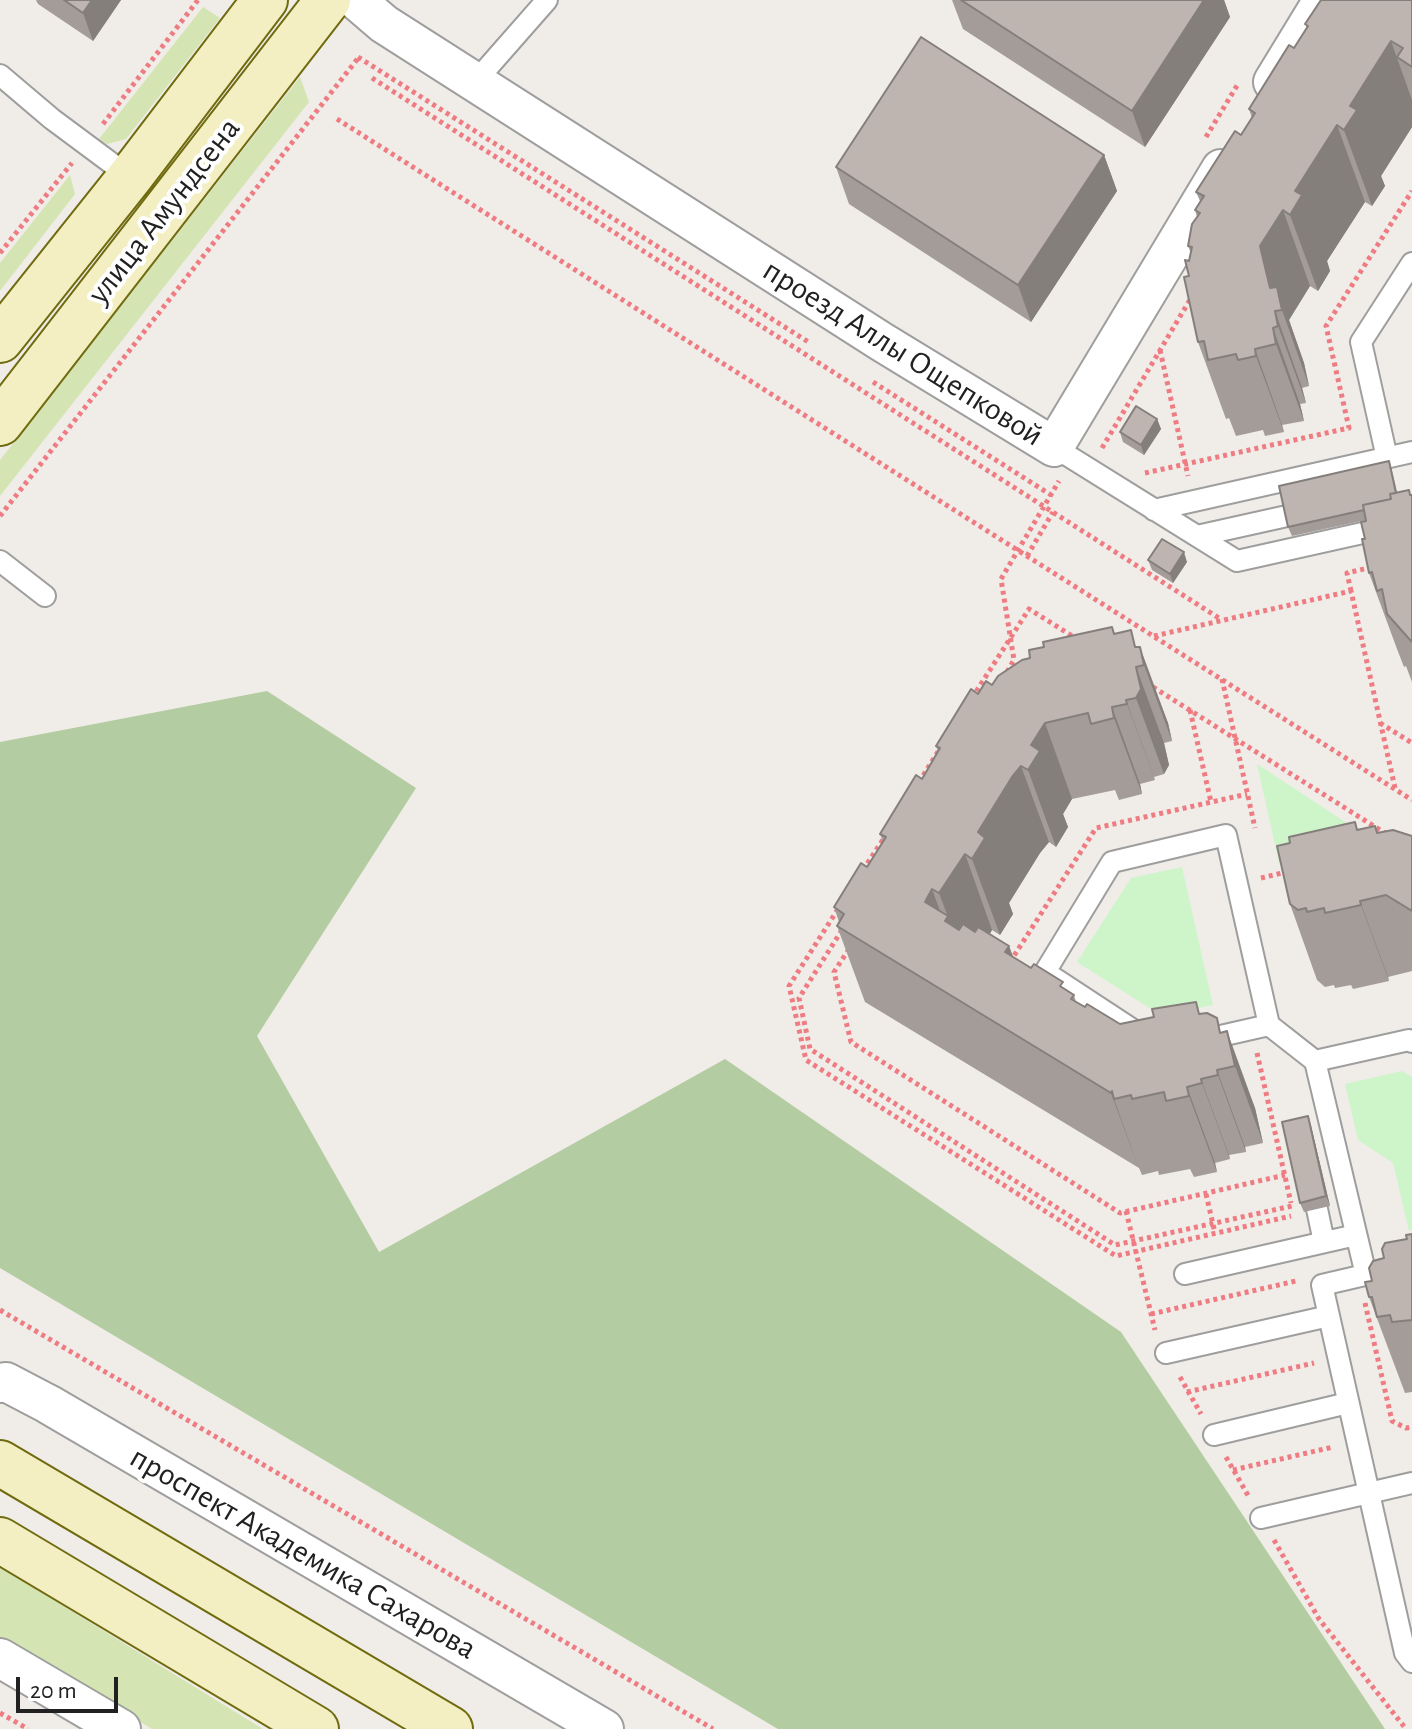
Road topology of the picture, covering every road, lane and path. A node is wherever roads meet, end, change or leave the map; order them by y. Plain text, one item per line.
1 (265, 0) edge
2 (328, 0) edge
3 (547, 0) edge
4 (1323, 0) edge
5 (370, 12) edge
6 (358, 57) junction
7 (0, 75) edge
8 (372, 78) dead end
9 (475, 82) junction
10 (337, 119) dead end
11 (130, 177) junction
12 (1412, 191) edge
13 (1412, 263) edge
14 (1192, 296) edge
15 (0, 340) edge
16 (811, 343) dead end
17 (1160, 350) junction
18 (864, 377) dead end
19 (0, 423) edge
20 (1412, 452) edge
21 (1072, 458) junction
22 (1387, 458) junction
23 (1186, 464) junction
24 (1109, 481) junction
25 (1051, 495) junction
26 (1194, 501) junction
27 (1044, 506) junction
28 (1154, 510) junction
29 (1053, 512) junction
30 (0, 516) edge
31 (1287, 516) edge
32 (1412, 522) edge
33 (1197, 536) junction
34 (1018, 550) junction
35 (1027, 556) junction
36 (0, 561) edge
37 (1386, 564) edge
38 (1351, 591) junction
39 (45, 596) dead end
40 (1222, 620) junction
41 (1154, 636) junction
42 (1010, 638) junction
43 (1081, 642) edge
44 (1006, 673) edge
45 (1145, 682) dead end
46 (968, 705) edge
47 (1190, 710) junction
48 (1380, 723) junction
49 (1412, 743) edge
50 (942, 745) edge
51 (917, 785) edge
52 (1395, 789) junction
53 (1412, 800) edge
54 (1211, 802) dead end
55 (891, 826) edge
56 (1390, 837) edge
57 (1297, 870) edge
58 (857, 879) edge
59 (1238, 883) junction
60 (840, 906) edge
61 (848, 920) edge
62 (851, 945) edge
63 (1269, 1025) junction
64 (1412, 1042) edge
65 (1315, 1061) junction
66 (1285, 1175) dead end
67 (1206, 1194) junction
68 (1292, 1206) dead end
69 (1317, 1209) edge
70 (1126, 1211) junction
71 (1294, 1216) dead end
72 (1212, 1223) junction
73 (1215, 1233) junction
74 (1356, 1235) junction
75 (1133, 1241) junction
76 (1324, 1242) junction
77 (1136, 1252) junction
78 (1412, 1264) edge
79 (1185, 1274) dead end
80 (1362, 1276) junction
81 (1308, 1278) dead end
82 (0, 1310) edge
83 (1151, 1314) junction
84 (1329, 1316) junction
85 (1166, 1353) junction
86 (1338, 1357) junction
87 (0, 1383) edge
88 (1187, 1392) junction
89 (1348, 1403) junction
90 (1412, 1427) edge
91 (1214, 1435) junction
92 (1357, 1441) junction
93 (0, 1463) edge
94 (1233, 1470) junction
95 (1412, 1483) edge
96 (1369, 1493) junction
97 (1261, 1518) junction
98 (0, 1540) edge
99 (0, 1658) edge
100 (1412, 1662) edge
101 (0, 1713) edge
102 (28, 1729) edge
103 (121, 1729) edge
104 (316, 1729) edge
105 (450, 1729) edge
106 (604, 1729) edge
107 (713, 1729) edge
108 (1406, 1729) edge

1 - 11 street, улица Амундсена
2 - 19 street, улица Амундсена
3 - 9 lane
4 - 21 street, проезд Аллы Ощепковой
5 - 6 path
5 - 9 street, проезд Аллы Ощепковой
6 - 16 path
6 - 30 path
7 - 11 lane
8 - 27 path
9 - 21 street, проезд Аллы Ощепковой
10 - 34 path
11 - 15 street, улица Амундсена
12 - 23 path
13 - 22 lane
14 - 17 path
17 - 21 path
17 - 23 path
18 - 25 path
20 - 22 lane
21 - 24 lane
21 - 25 path
22 - 26 lane
23 - 24 path
23 - 26 path
24 - 28 lane
25 - 27 path
26 - 28 lane
27 - 29 path
27 - 34 path
28 - 33 lane
29 - 35 path
29 - 40 path
31 - 33 lane
32 - 33 lane
34 - 35 path
34 - 42 path
35 - 41 path
36 - 39 lane
37 - 38 path
38 - 40 path
38 - 48 path
40 - 41 path
41 - 52 path
42 - 43 path
42 - 44 path
42 - 46 path
45 - 47 path
47 - 54 path
47 - 56 path
48 - 49 path
48 - 52 path
50 - 51 path
52 - 53 path
55 - 58 path
57 - 59 path
59 - 63 lane
59 - 63 lane
60 - 77 path
61 - 75 path
62 - 70 path
63 - 65 lane
64 - 65 lane
65 - 74 lane
66 - 67 path
67 - 70 path
67 - 72 path
68 - 72 path
69 - 76 lane
70 - 75 path
71 - 73 path
72 - 73 path
72 - 75 path
73 - 77 path
74 - 76 lane
74 - 80 lane
75 - 77 path
76 - 79 lane
77 - 83 path
78 - 80 lane
80 - 84 lane
80 - 90 path
81 - 83 path
82 - 107 path
83 - 85 path
84 - 85 lane
84 - 86 lane
85 - 88 path
86 - 88 path
86 - 89 lane
87 - 106 street, проспект Академика Сахарова
88 - 91 path
89 - 91 lane
89 - 92 lane
91 - 94 path
92 - 94 path
92 - 96 lane
93 - 105 street
94 - 97 path
95 - 96 lane
96 - 97 lane
96 - 100 lane
97 - 108 path
98 - 104 street
99 - 103 street
101 - 102 path

